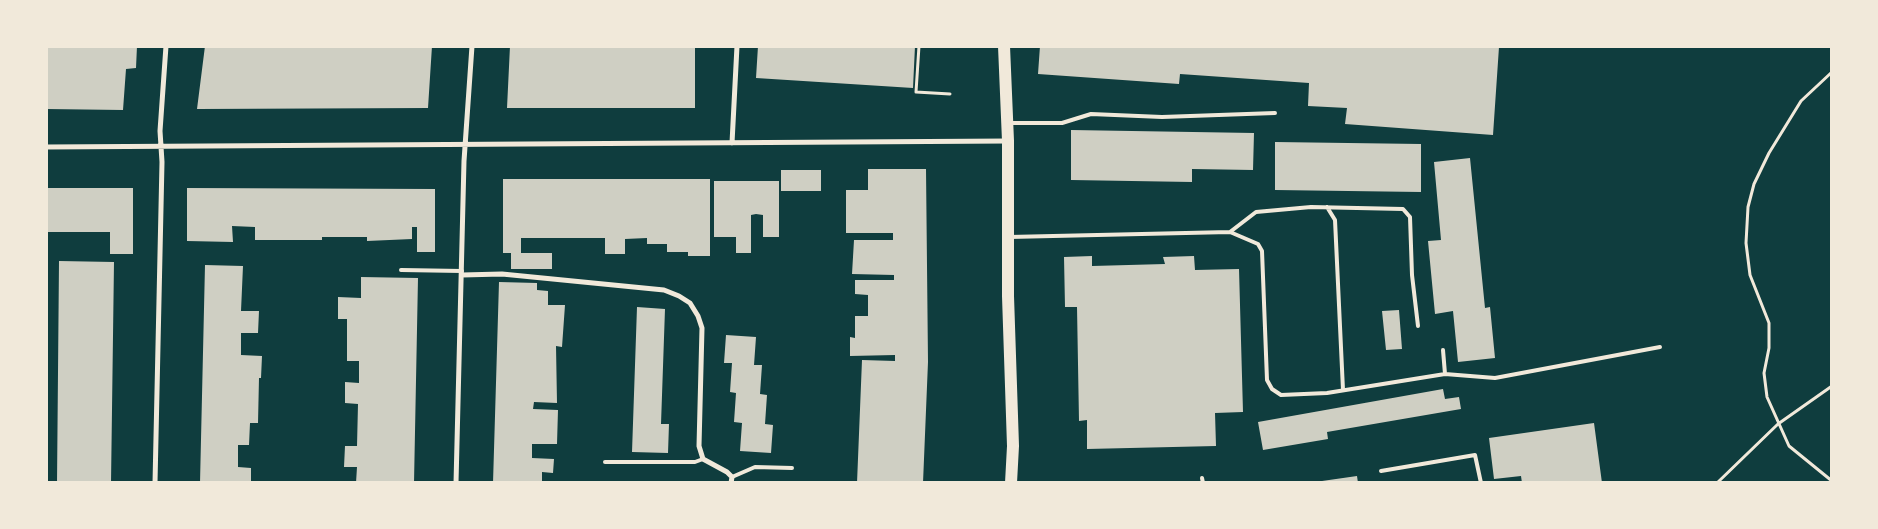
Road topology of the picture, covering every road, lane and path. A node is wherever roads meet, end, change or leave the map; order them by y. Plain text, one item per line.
1 (166, 46) edge
2 (472, 46) edge
3 (737, 46) edge
4 (919, 46) edge
5 (1004, 46) edge
6 (1832, 72) edge
7 (950, 94) dead end
8 (1275, 113) dead end
9 (1008, 123) junction
10 (1008, 141) junction
11 (732, 143) junction
12 (465, 145) junction
13 (46, 147) edge
14 (160, 147) junction
15 (1327, 208) junction
16 (1230, 232) junction
17 (1009, 237) junction
18 (401, 270) dead end
19 (462, 273) junction
20 (1418, 326) dead end
21 (1660, 347) dead end
22 (1443, 350) dead end
23 (1445, 374) junction
24 (1832, 386) edge
25 (1342, 390) junction
26 (1778, 424) junction
27 (703, 459) junction
28 (606, 462) dead end
29 (792, 468) dead end
30 (1381, 472) dead end
31 (732, 480) edge
32 (1832, 481) edge
33 (155, 483) edge
34 (456, 483) edge
35 (1011, 483) edge
36 (1481, 483) edge
37 (1717, 483) edge

1 - 14 street
2 - 12 street
3 - 11 street
4 - 7 path
5 - 9 main road
6 - 26 path
8 - 9 lane
9 - 10 main road
10 - 11 street
10 - 17 main road
11 - 12 street
12 - 14 street
12 - 19 street
13 - 14 street
14 - 33 street
15 - 16 lane
15 - 20 lane
15 - 25 lane
16 - 17 lane
16 - 25 lane
17 - 35 main road
18 - 19 lane
19 - 27 street
19 - 34 street
21 - 23 lane
22 - 23 lane
23 - 25 lane
24 - 26 path
26 - 32 path
26 - 37 path
27 - 28 lane
27 - 31 street
29 - 31 lane
30 - 36 lane

